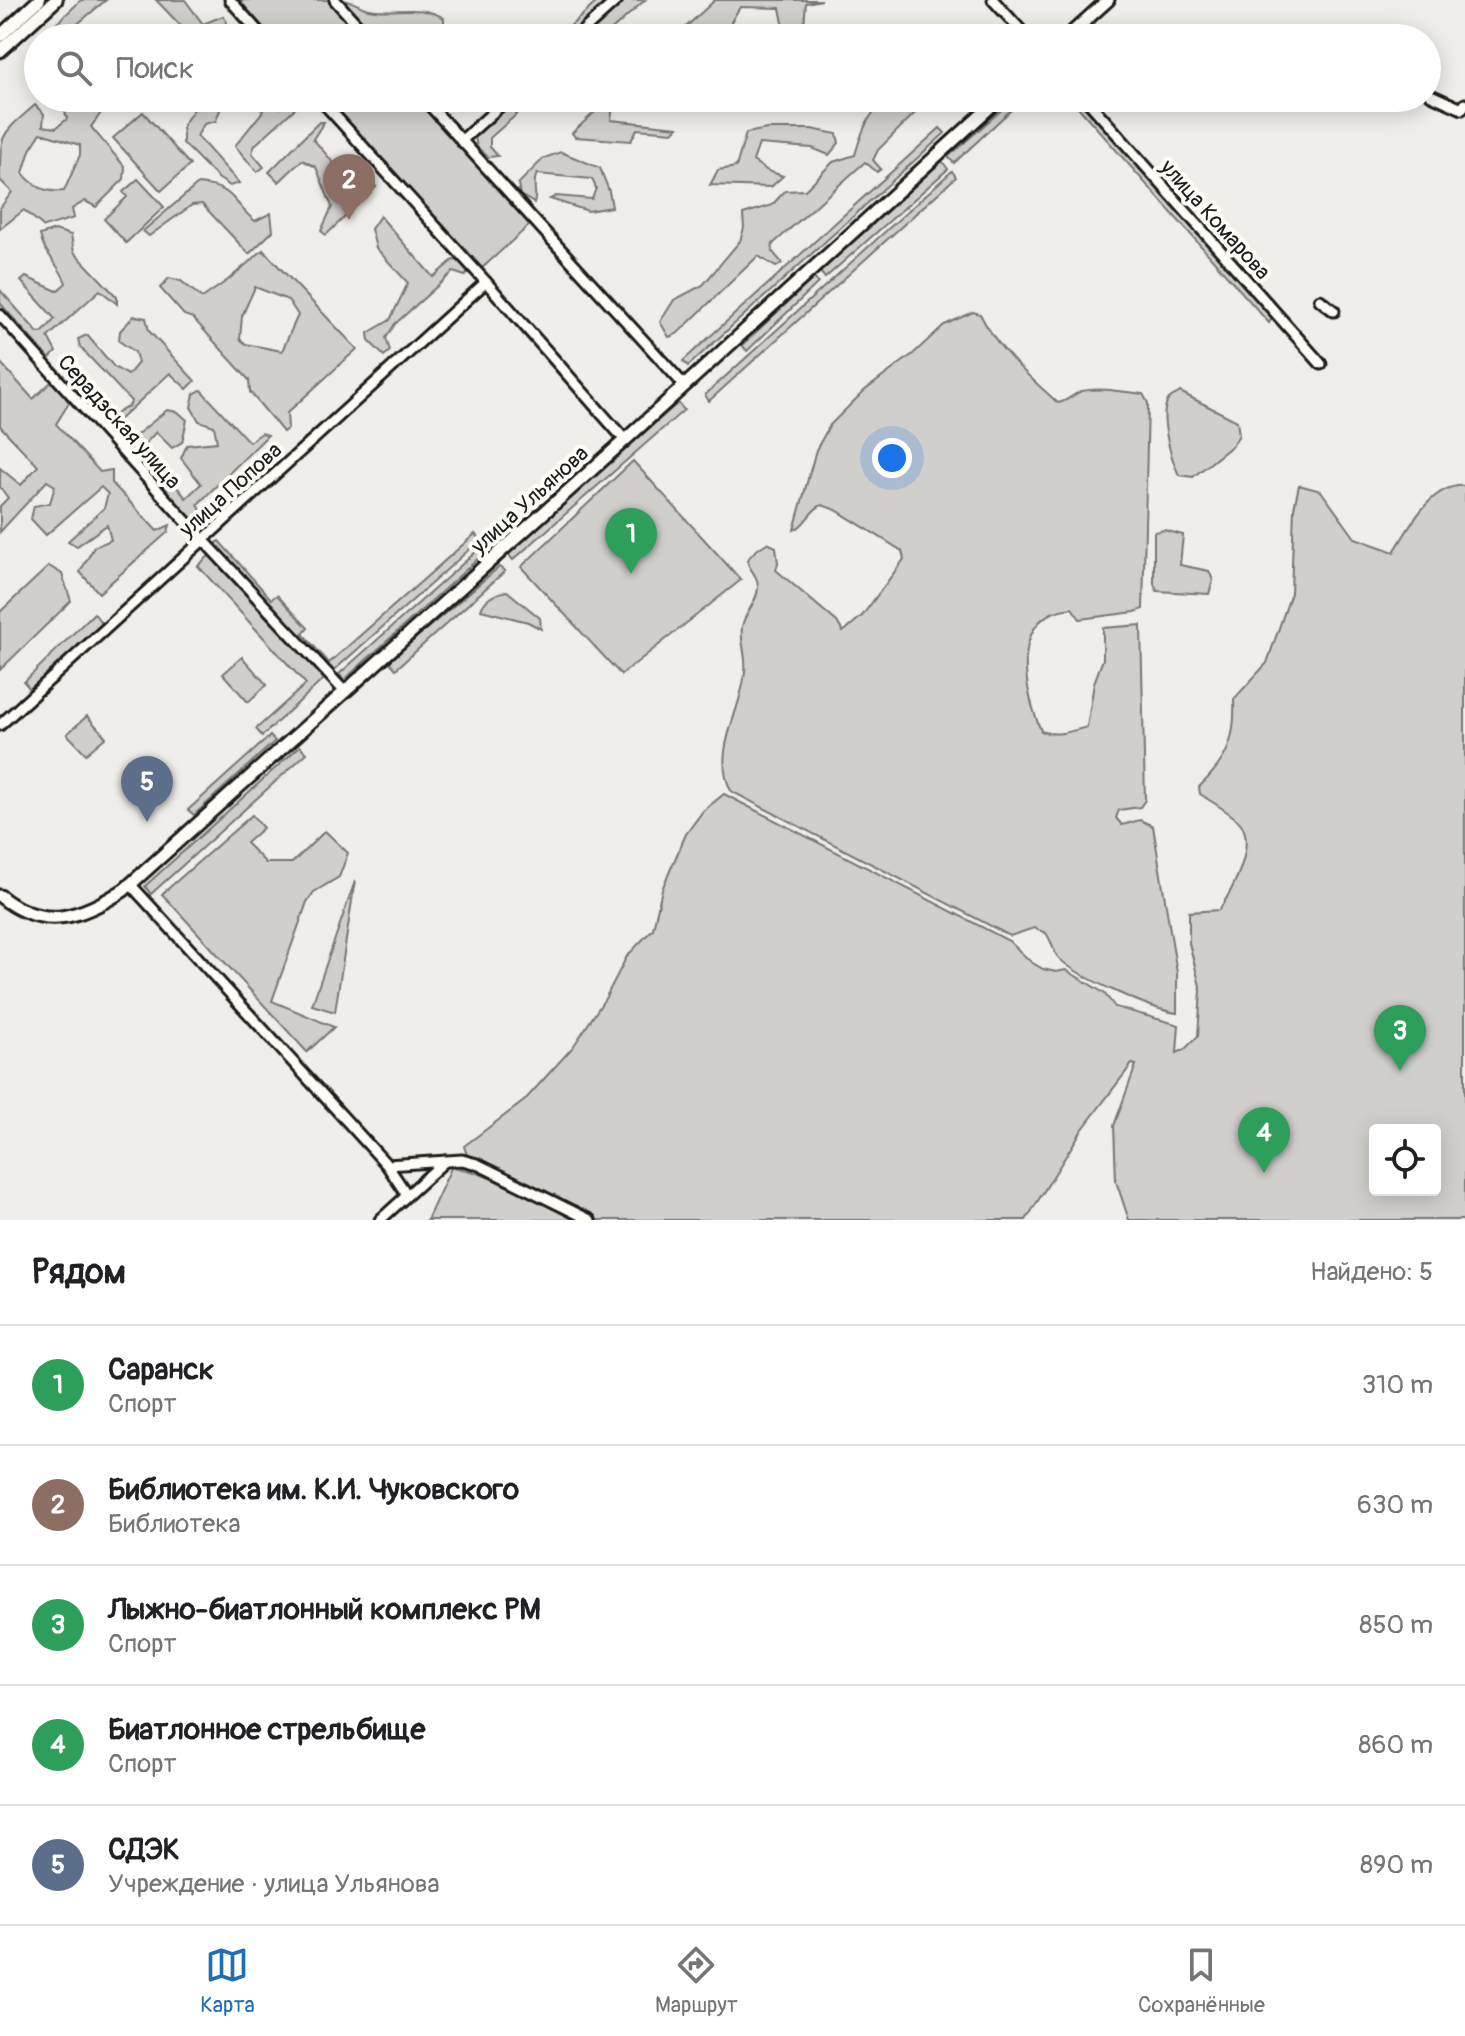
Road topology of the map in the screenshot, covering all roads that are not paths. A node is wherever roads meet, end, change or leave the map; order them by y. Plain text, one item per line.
1 (39, 0) edge
2 (56, 0) edge
3 (230, 0) edge
4 (335, 0) edge
5 (617, 0) edge
6 (993, 0) edge
7 (1108, 0) edge
8 (30, 24) edge
9 (251, 24) edge
10 (356, 24) edge
11 (590, 24) edge
12 (1015, 24) edge
13 (1081, 24) edge
14 (24, 29) edge
15 (0, 36) edge
16 (0, 51) edge
17 (1441, 100) edge
18 (1465, 104) edge
19 (332, 112) edge
20 (435, 112) edge
21 (493, 112) edge
22 (985, 112) edge
23 (1097, 112) edge
24 (461, 141) junction
25 (486, 282) junction
26 (1320, 300) dead end
27 (1334, 311) dead end
28 (0, 315) edge
29 (1321, 364) dead end
30 (684, 385) junction
31 (625, 440) junction
32 (203, 538) junction
33 (345, 692) junction
34 (0, 725) edge
35 (131, 885) junction
36 (0, 896) edge
37 (445, 1161) junction
38 (387, 1165) junction
39 (407, 1195) junction
40 (380, 1220) edge
41 (590, 1220) edge

1 - 15 main road
2 - 8 main road
3 - 9 street
4 - 10 street
5 - 11 street
6 - 12 street
7 - 13 main road
14 - 16 main road
17 - 18 street
19 - 25 street
20 - 24 street
21 - 24 street
22 - 30 main road, улица Ульянова
23 - 29 street, улица Комарова
24 - 30 street
25 - 31 street
25 - 32 street, улица Попова
26 - 27 street
28 - 32 street, Серадзская улица
30 - 31 main road, улица Ульянова
31 - 33 main road, улица Ульянова
32 - 33 street, Серадзская улица
32 - 34 street, улица Попова
33 - 35 main road, улица Ульянова
35 - 36 main road, улица Ульянова
35 - 38 street
37 - 38 street
37 - 39 street
37 - 41 street
38 - 39 street
39 - 40 street

